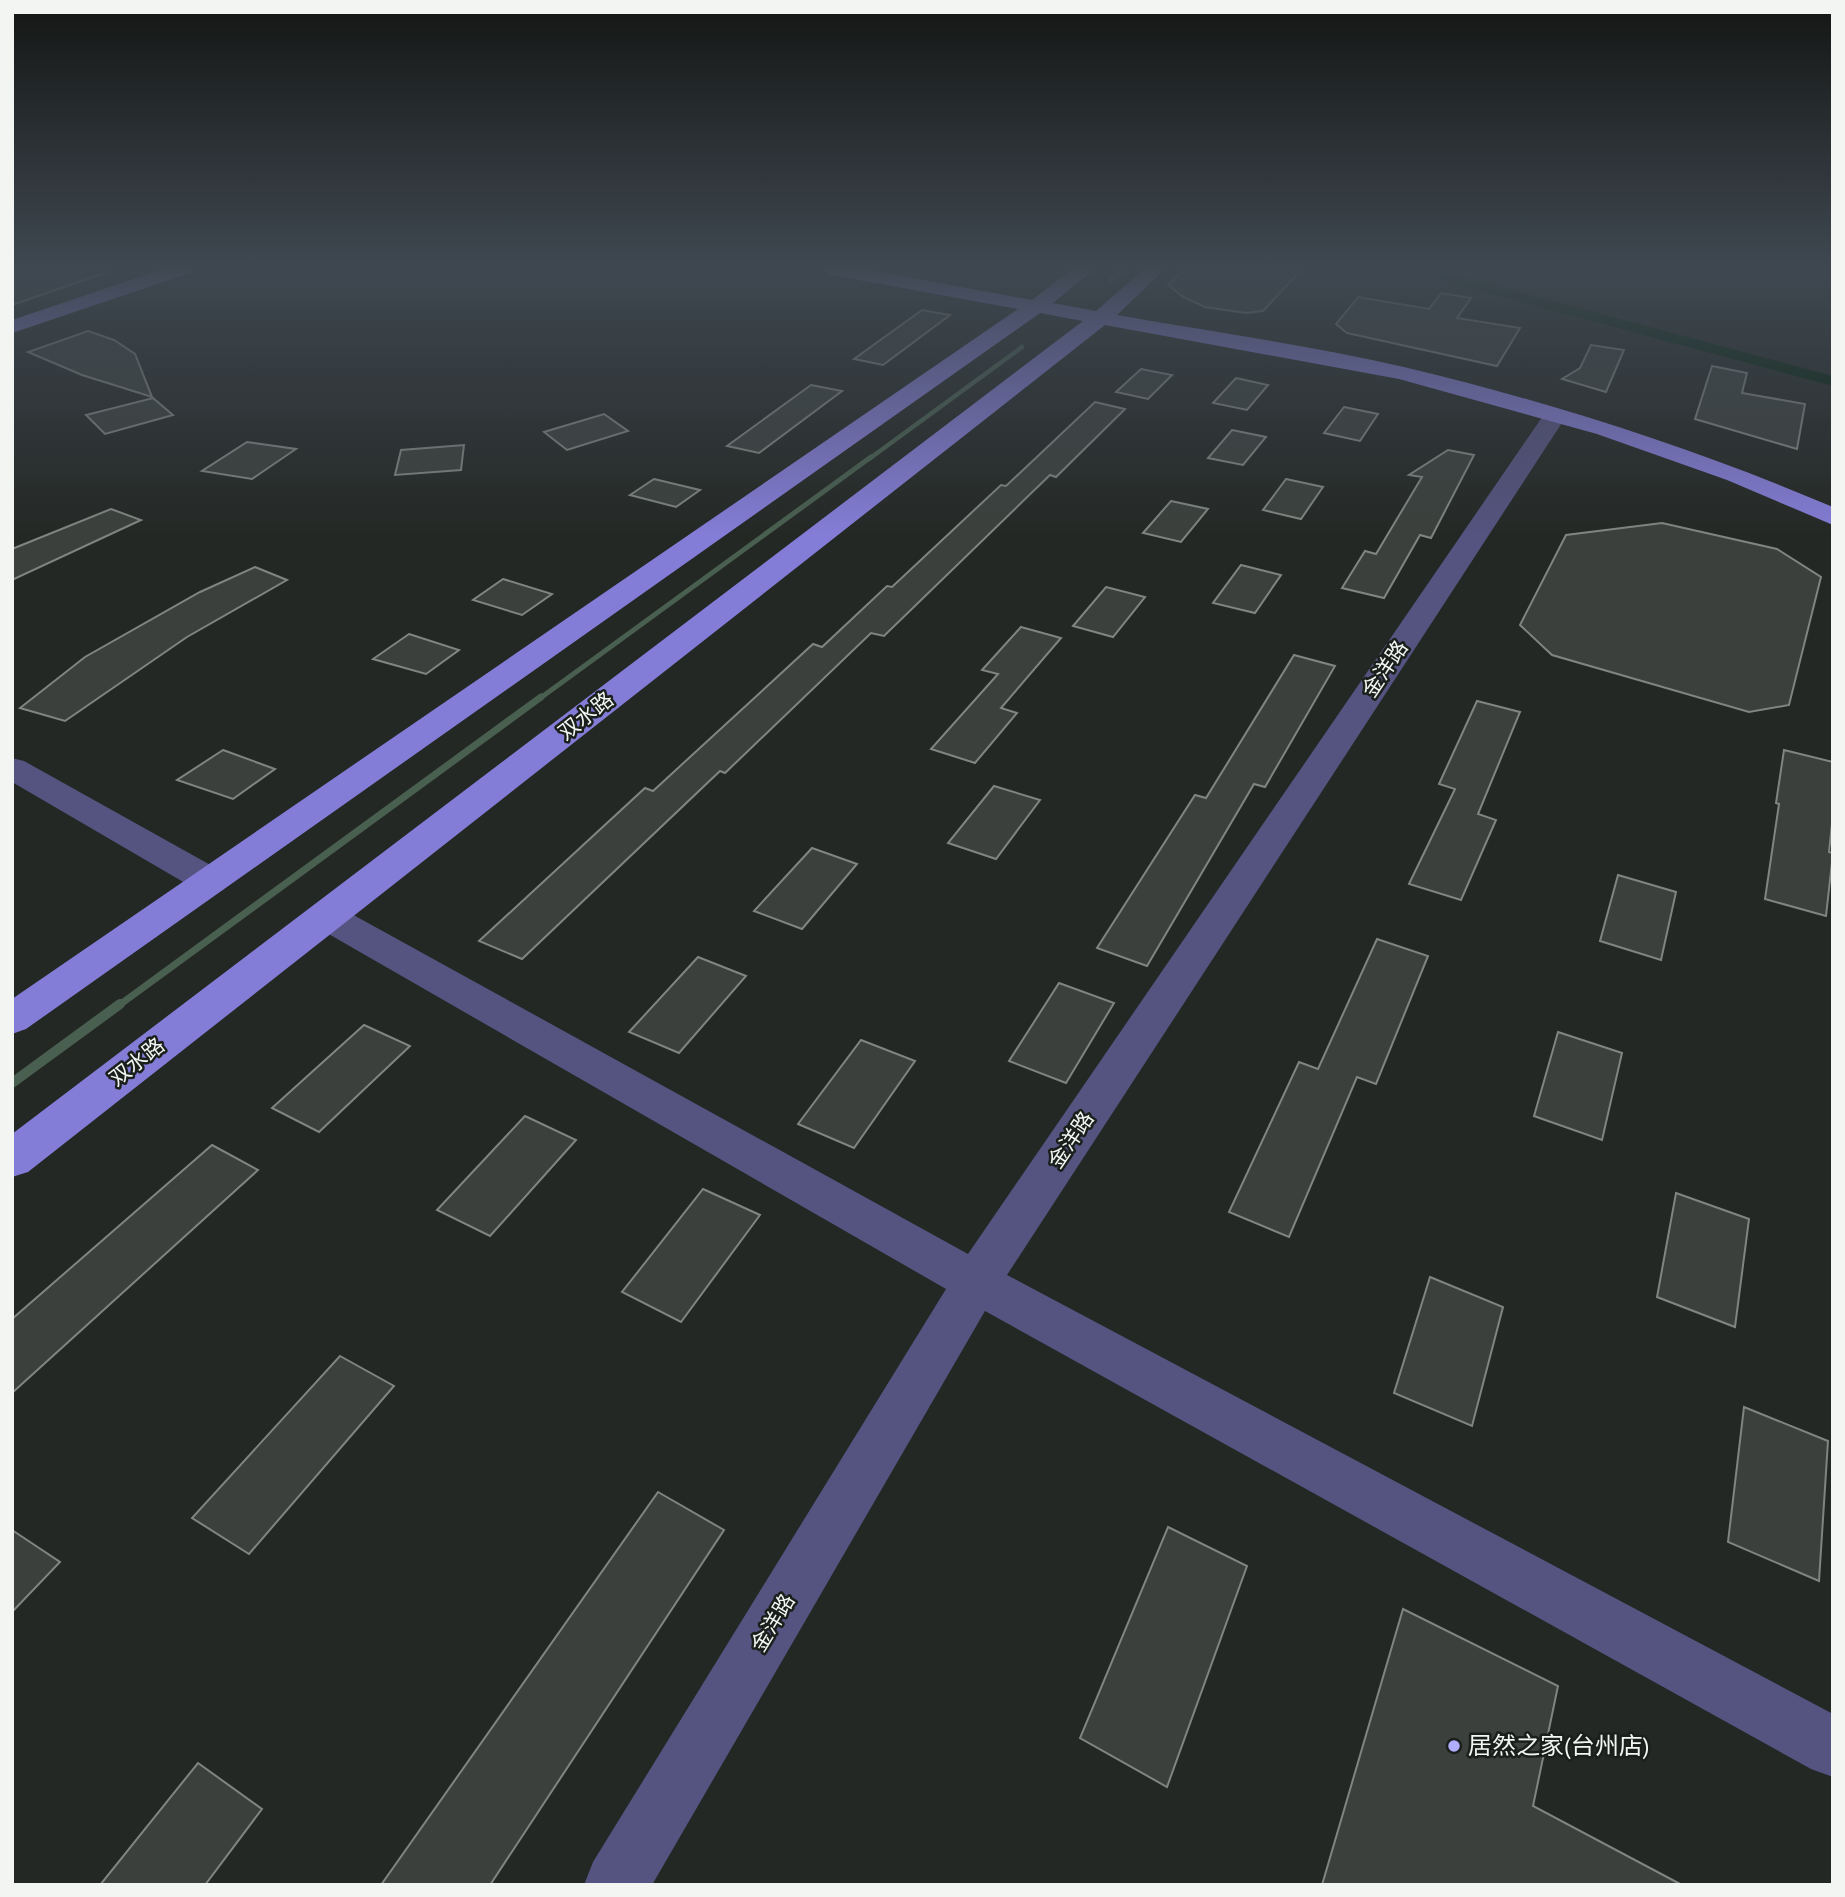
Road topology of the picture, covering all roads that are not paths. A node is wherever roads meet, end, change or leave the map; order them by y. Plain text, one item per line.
1 (962, 358) edge
2 (1049, 358) edge
3 (1328, 358) edge
4 (1391, 358) edge
5 (1555, 415) junction
6 (1821, 488) dead end
7 (1833, 517) edge
8 (12, 768) edge
9 (210, 881) junction
10 (326, 916) junction
11 (12, 1019) edge
12 (12, 1159) edge
13 (976, 1282) junction
14 (1833, 1747) edge
15 (616, 1885) edge

1 - 9 main road
2 - 10 main road, 双水路
3 - 5 main road
4 - 6 main road
5 - 7 main road
5 - 13 street, 金洋路
8 - 9 street
9 - 11 main road
10 - 12 main road, 双水路
10 - 13 street
13 - 14 street
13 - 15 street, 金洋路

